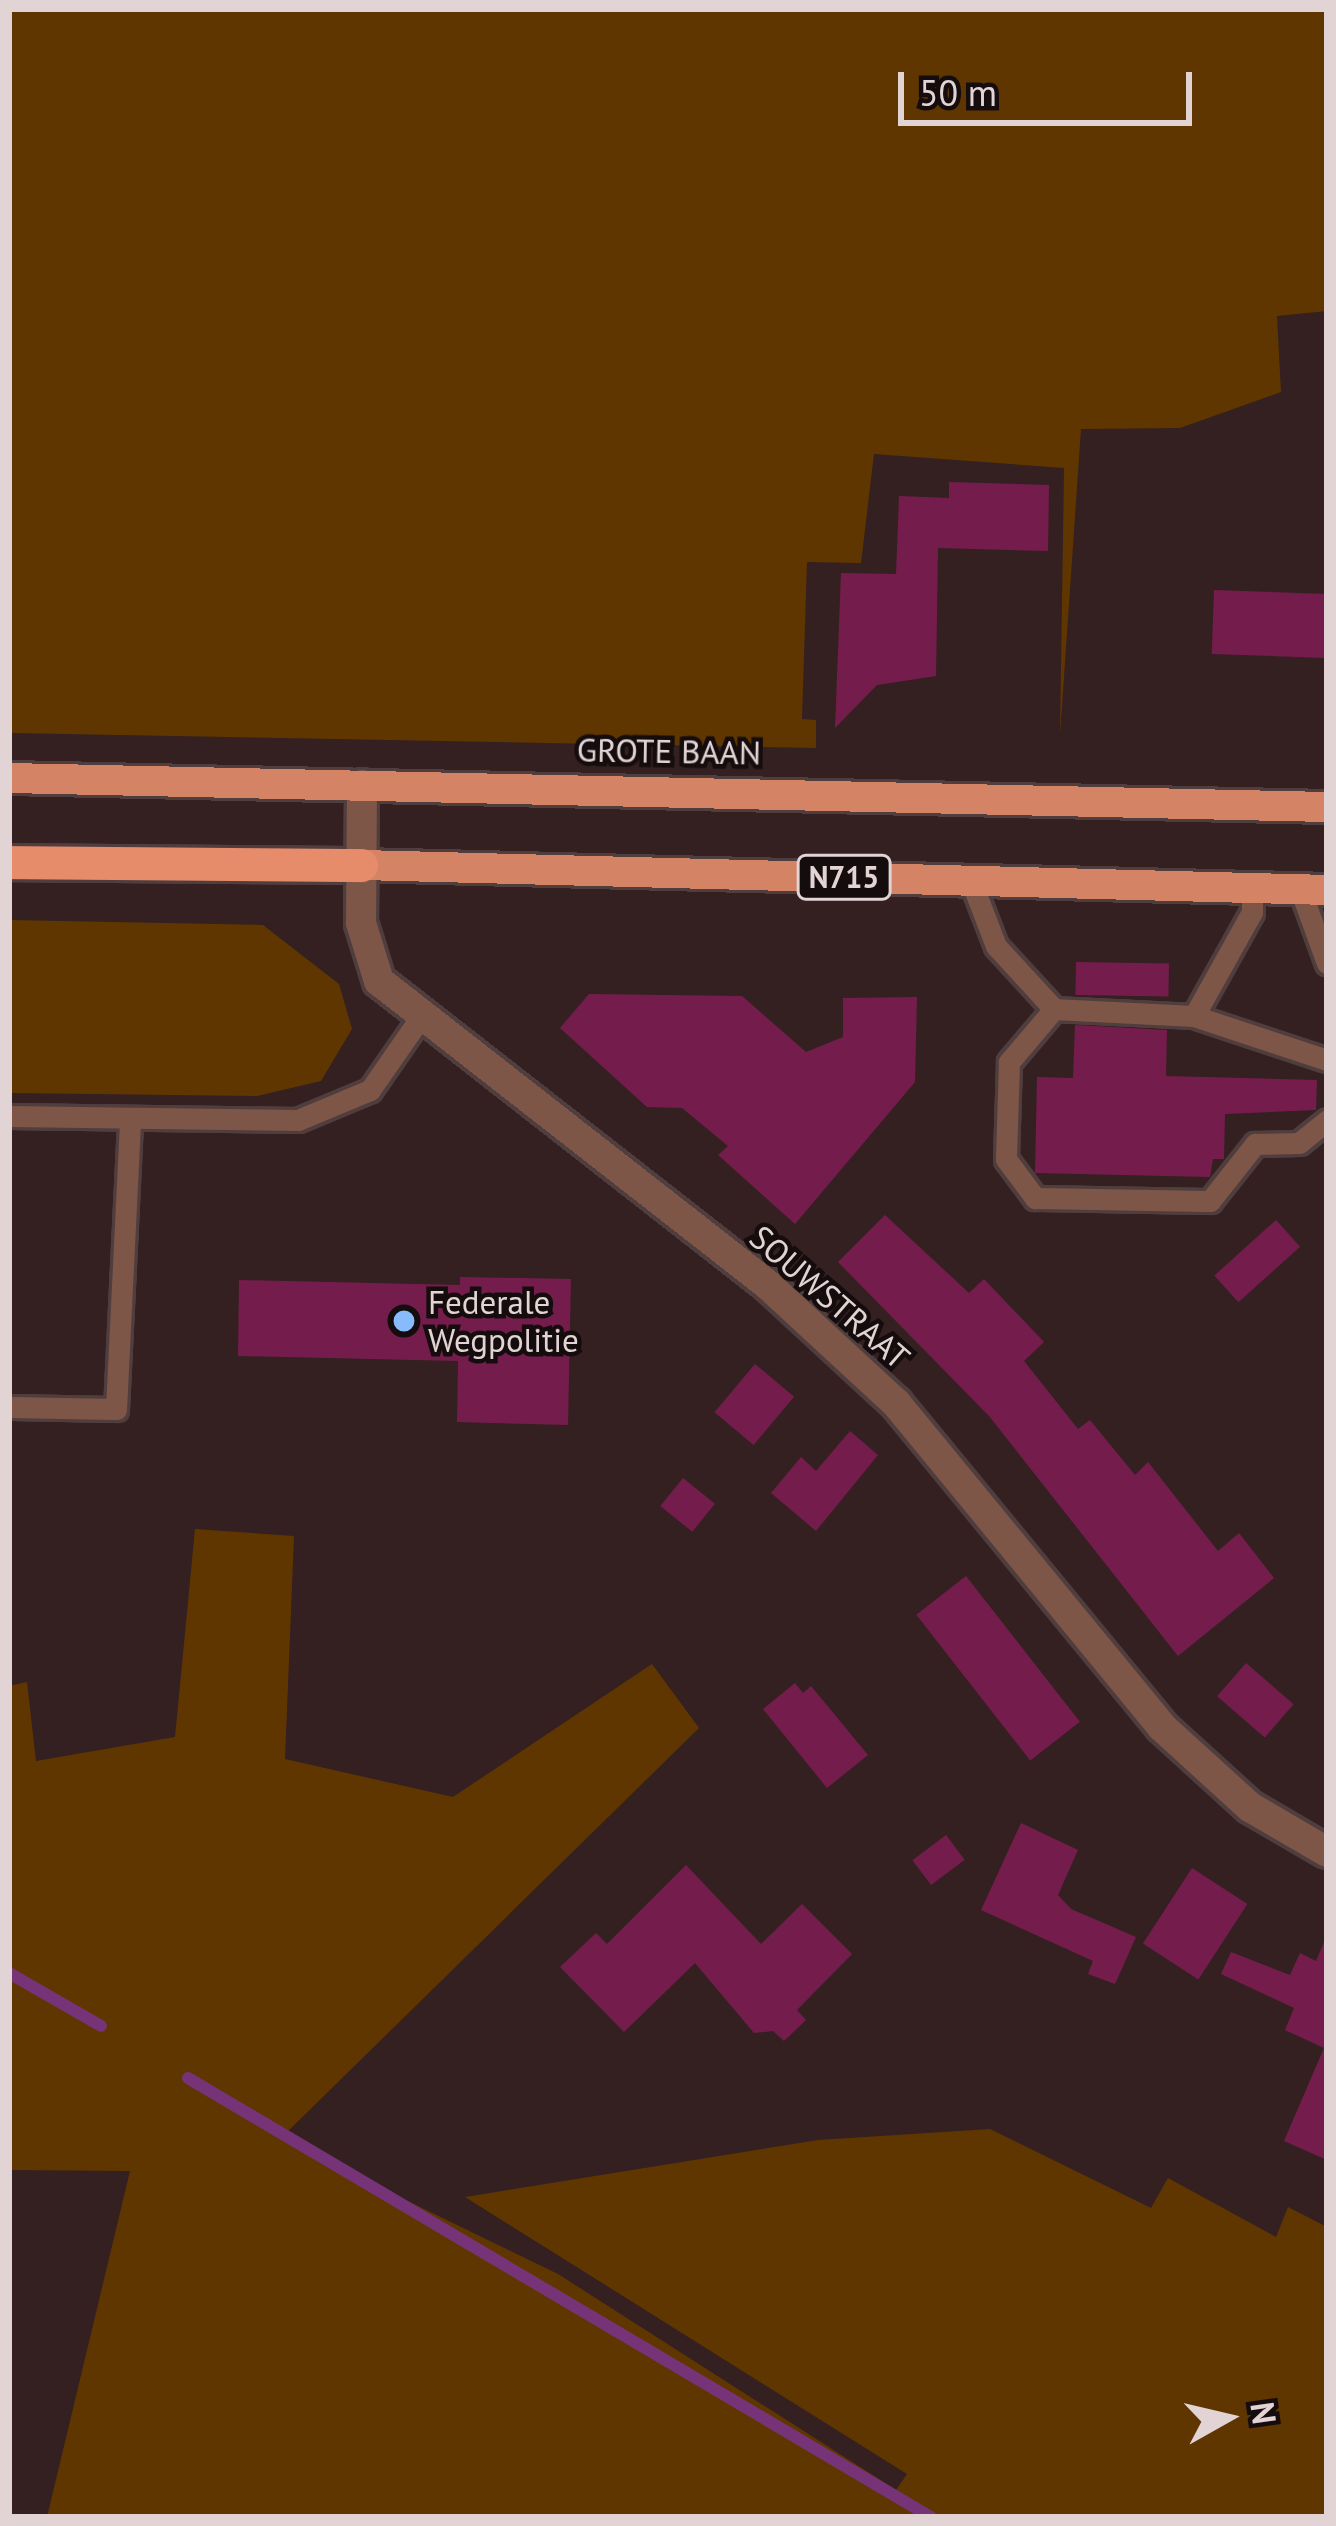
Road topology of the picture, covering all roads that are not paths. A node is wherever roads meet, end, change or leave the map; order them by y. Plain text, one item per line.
1 (9, 778) edge
2 (362, 785) junction
3 (1327, 807) edge
4 (9, 862) edge
5 (361, 865) junction
6 (971, 881) junction
7 (1252, 888) junction
8 (1313, 890) edge
9 (1325, 958) edge
10 (1054, 1010) junction
11 (1194, 1016) junction
12 (420, 1018) junction
13 (1327, 1060) edge
14 (9, 1116) edge
15 (130, 1118) junction
16 (1327, 1120) edge
17 (9, 1406) edge
18 (1327, 1852) edge

1 - 2 main road, GROTE BAAN
2 - 3 main road, GROTE BAAN
2 - 5 street, SOUWSTRAAT
4 - 5 highway, N715
5 - 6 main road, N715
5 - 12 street, SOUWSTRAAT
6 - 7 main road, N715
6 - 10 lane
7 - 8 main road, N715
7 - 11 lane
8 - 9 lane
10 - 11 lane
10 - 16 lane
11 - 13 lane
12 - 15 lane
12 - 18 street, SOUWSTRAAT
14 - 15 lane
15 - 17 lane

